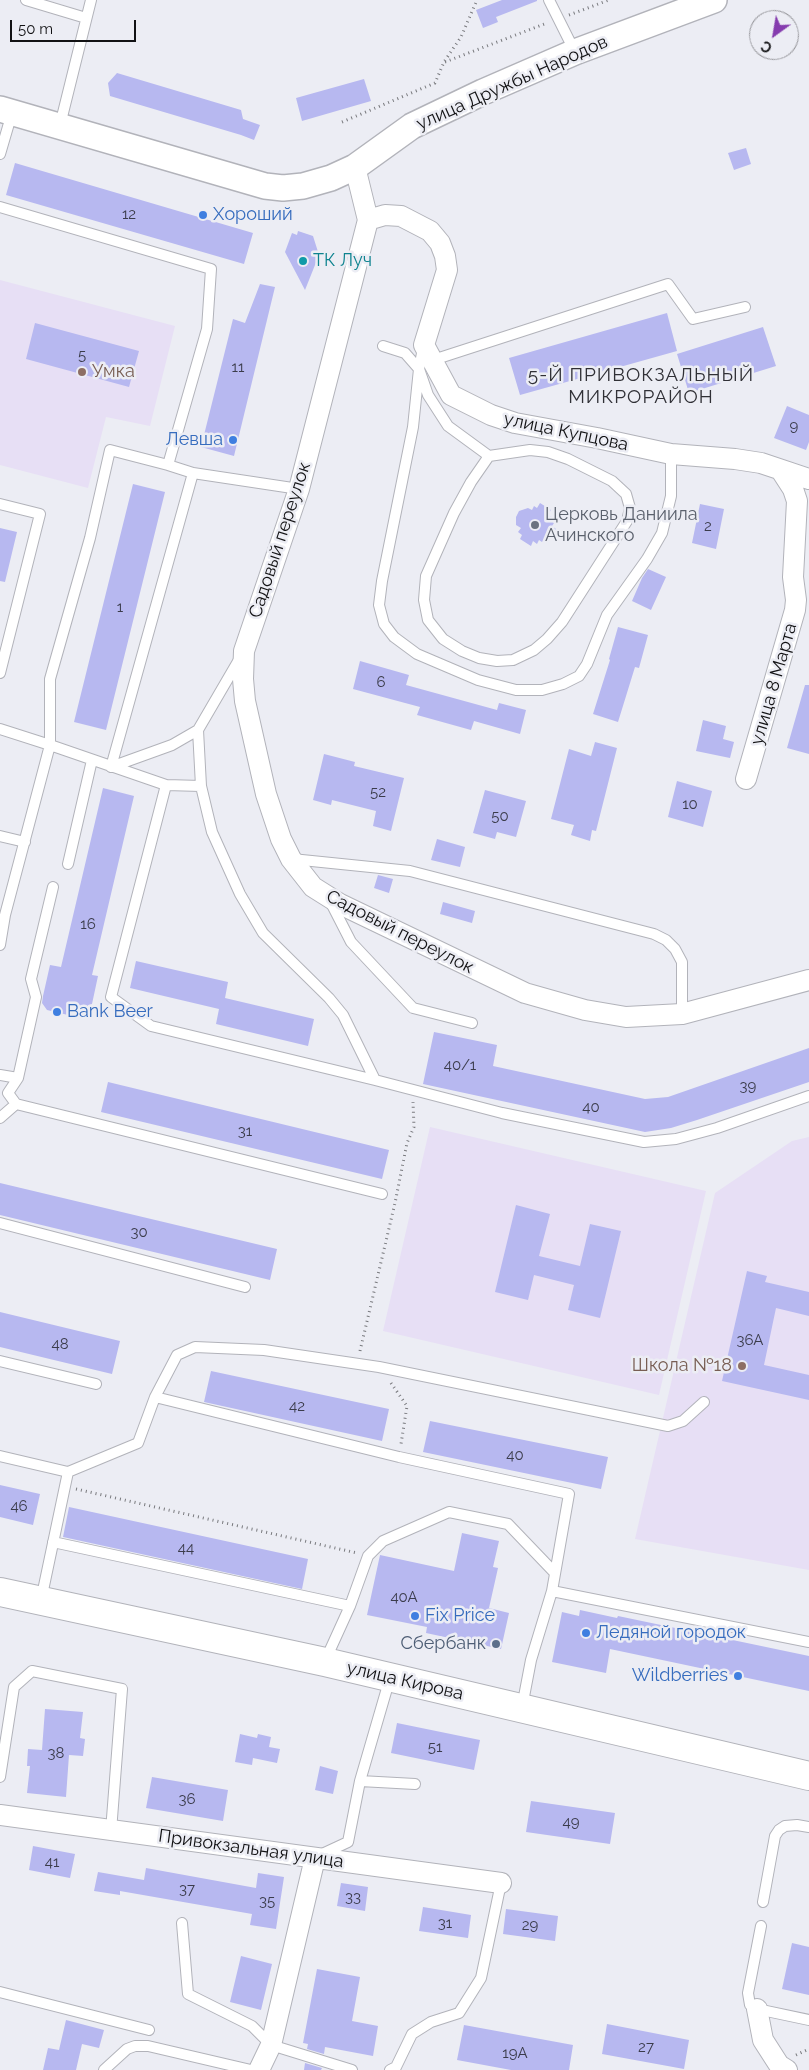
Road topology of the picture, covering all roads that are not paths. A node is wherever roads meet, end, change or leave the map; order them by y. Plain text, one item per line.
1 (26, 0) edge
2 (91, 0) edge
3 (549, 0) edge
4 (714, 0) edge
5 (86, 18) junction
6 (575, 52) junction
7 (6, 111) edge
8 (60, 125) junction
9 (0, 154) edge
10 (355, 167) junction
11 (0, 207) edge
12 (368, 220) junction
13 (745, 307) dead end
14 (383, 346) dead end
15 (425, 358) junction
16 (671, 454) junction
17 (489, 456) junction
18 (168, 465) junction
19 (782, 472) junction
20 (194, 473) junction
21 (809, 479) edge
22 (299, 489) junction
23 (0, 504) edge
24 (244, 651) junction
25 (0, 673) edge
26 (0, 729) edge
27 (198, 730) junction
28 (50, 745) junction
29 (92, 760) junction
30 (111, 766) junction
31 (746, 779) dead end
32 (166, 785) junction
33 (201, 786) junction
34 (0, 836) edge
35 (25, 842) junction
36 (291, 859) junction
37 (68, 864) dead end
38 (53, 887) dead end
39 (327, 897) junction
40 (2, 914) edge
41 (0, 945) edge
42 (809, 980) edge
43 (682, 1014) junction
44 (472, 1022) dead end
45 (0, 1075) edge
46 (18, 1078) junction
47 (375, 1080) junction
48 (809, 1096) edge
49 (16, 1104) junction
50 (0, 1118) edge
51 (382, 1194) dead end
52 (0, 1223) edge
53 (245, 1287) dead end
54 (0, 1362) edge
55 (96, 1384) dead end
56 (155, 1397) junction
57 (704, 1402) dead end
58 (0, 1456) edge
59 (68, 1472) junction
60 (53, 1542) junction
61 (554, 1572) junction
62 (552, 1591) junction
63 (0, 1592) edge
64 (41, 1600) junction
65 (350, 1606) junction
66 (809, 1642) edge
67 (325, 1662) junction
68 (390, 1677) junction
69 (522, 1708) junction
70 (809, 1776) edge
71 (0, 1777) edge
72 (360, 1781) junction
73 (415, 1784) dead end
74 (0, 1815) edge
75 (809, 1827) edge
76 (111, 1831) junction
77 (315, 1858) junction
78 (501, 1883) joint
79 (763, 1902) dead end
80 (182, 1923) dead end
81 (761, 1926) dead end
82 (0, 1992) edge
83 (757, 2009) junction
84 (809, 2020) edge
85 (149, 2030) dead end
86 (270, 2045) junction
87 (104, 2070) edge
88 (251, 2070) edge
89 (258, 2070) edge
90 (352, 2070) edge
91 (390, 2070) edge
92 (787, 2070) edge

1 - 5 lane
2 - 5 lane
3 - 6 lane
4 - 6 street, улица Дружбы Народов
5 - 8 lane
6 - 10 street, улица Дружбы Народов
7 - 8 street, улица Дружбы Народов
7 - 9 lane
8 - 10 street, улица Дружбы Народов
10 - 12 street, Садовый переулок
11 - 18 lane
12 - 15 street
12 - 22 street, Садовый переулок
13 - 15 lane
14 - 15 lane
15 - 16 street, улица Купцова
15 - 16 lane
15 - 17 lane
16 - 19 street, улица Купцова
17 - 17 lane
18 - 20 lane
18 - 28 lane
19 - 21 street, улица Купцова
19 - 31 street, улица 8 Марта
20 - 22 lane
20 - 30 lane
22 - 24 street, Садовый переулок
23 - 25 lane
24 - 27 lane
24 - 36 street, Садовый переулок
26 - 28 lane
27 - 30 lane
27 - 33 lane
28 - 29 lane
28 - 35 lane
29 - 30 lane
29 - 37 lane
30 - 32 lane
32 - 33 lane
32 - 47 lane
33 - 47 lane
34 - 35 lane
35 - 40 lane
36 - 39 street, Садовый переулок
36 - 43 lane
38 - 46 lane
39 - 43 street, Садовый переулок
39 - 44 lane
40 - 41 lane
42 - 43 street, Садовый переулок
45 - 46 lane
46 - 49 lane
47 - 48 lane
49 - 50 lane
49 - 51 lane
52 - 53 lane
54 - 55 lane
56 - 57 lane
56 - 59 lane
56 - 61 lane
58 - 59 lane
59 - 60 lane
60 - 64 lane
60 - 65 lane
61 - 62 lane
61 - 65 lane
62 - 66 lane
62 - 69 lane
63 - 64 main road, улица Кирова
64 - 67 main road, улица Кирова
65 - 67 lane
67 - 68 main road, улица Кирова
68 - 69 main road, улица Кирова
68 - 72 lane
69 - 70 main road, улица Кирова
71 - 76 lane
72 - 73 lane
72 - 77 lane
74 - 76 street, Привокзальная улица
75 - 79 lane
76 - 77 street, Привокзальная улица
77 - 78 street, Привокзальная улица
77 - 86 street
78 - 91 lane
80 - 86 lane
81 - 83 lane
82 - 85 lane
83 - 84 lane
83 - 92 street
86 - 89 street
86 - 90 lane
87 - 88 lane

